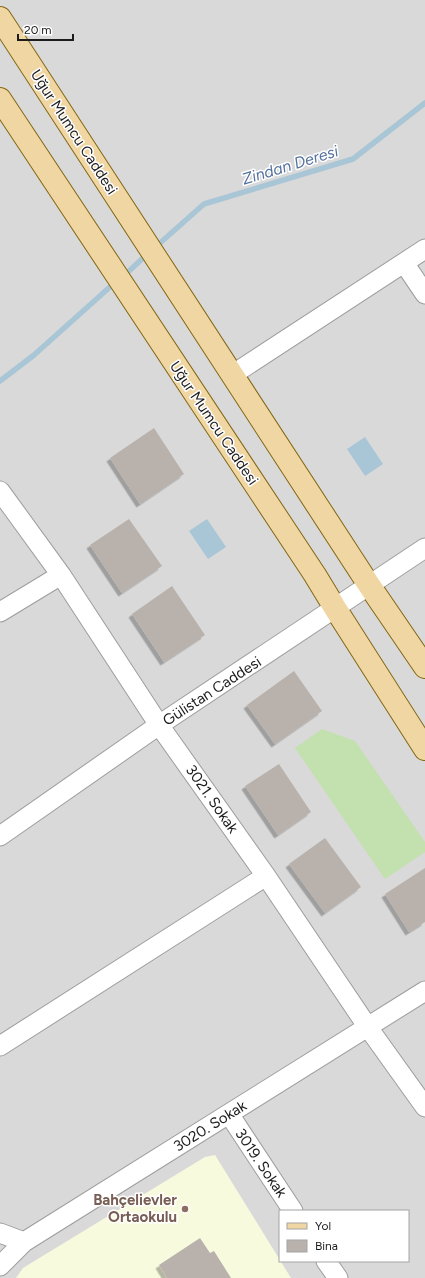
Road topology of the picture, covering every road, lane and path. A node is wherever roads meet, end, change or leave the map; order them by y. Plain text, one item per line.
1 (0, 18) edge
2 (0, 99) edge
3 (425, 250) edge
4 (404, 263) junction
5 (425, 294) edge
6 (232, 375) junction
7 (0, 491) edge
8 (425, 548) edge
9 (61, 574) junction
10 (369, 585) junction
11 (335, 608) junction
12 (0, 612) edge
13 (425, 666) edge
14 (159, 725) junction
15 (425, 749) edge
16 (0, 836) edge
17 (266, 876) junction
18 (425, 991) edge
19 (367, 1026) junction
20 (0, 1046) edge
21 (425, 1107) edge
22 (229, 1114) junction
23 (292, 1210) edge
24 (0, 1233) edge
25 (24, 1242) junction
26 (327, 1262) edge
27 (0, 1266) edge
28 (338, 1278) edge

1 - 6 main road, Uğur Mumcu Caddesi
2 - 11 main road, Uğur Mumcu Caddesi
3 - 4 street
4 - 5 street
4 - 6 street
6 - 10 main road, Uğur Mumcu Caddesi
7 - 9 street, 3021. Sokak
8 - 10 street, Gülistan Caddesi
9 - 12 street
9 - 14 street, 3021. Sokak
10 - 11 street, Gülistan Caddesi
10 - 13 main road, Uğur Mumcu Caddesi
11 - 14 street, Gülistan Caddesi
11 - 15 main road, Uğur Mumcu Caddesi
14 - 16 street, Gülistan Caddesi
14 - 17 street, 3021. Sokak
17 - 19 street, 3021. Sokak
17 - 20 street
18 - 19 street, 3020. Sokak
19 - 21 street, 3021. Sokak
19 - 22 street, 3020. Sokak
22 - 23 street, 3019. Sokak
22 - 25 street, 3020. Sokak
24 - 25 street
25 - 27 street, 3020. Sokak
26 - 28 street

